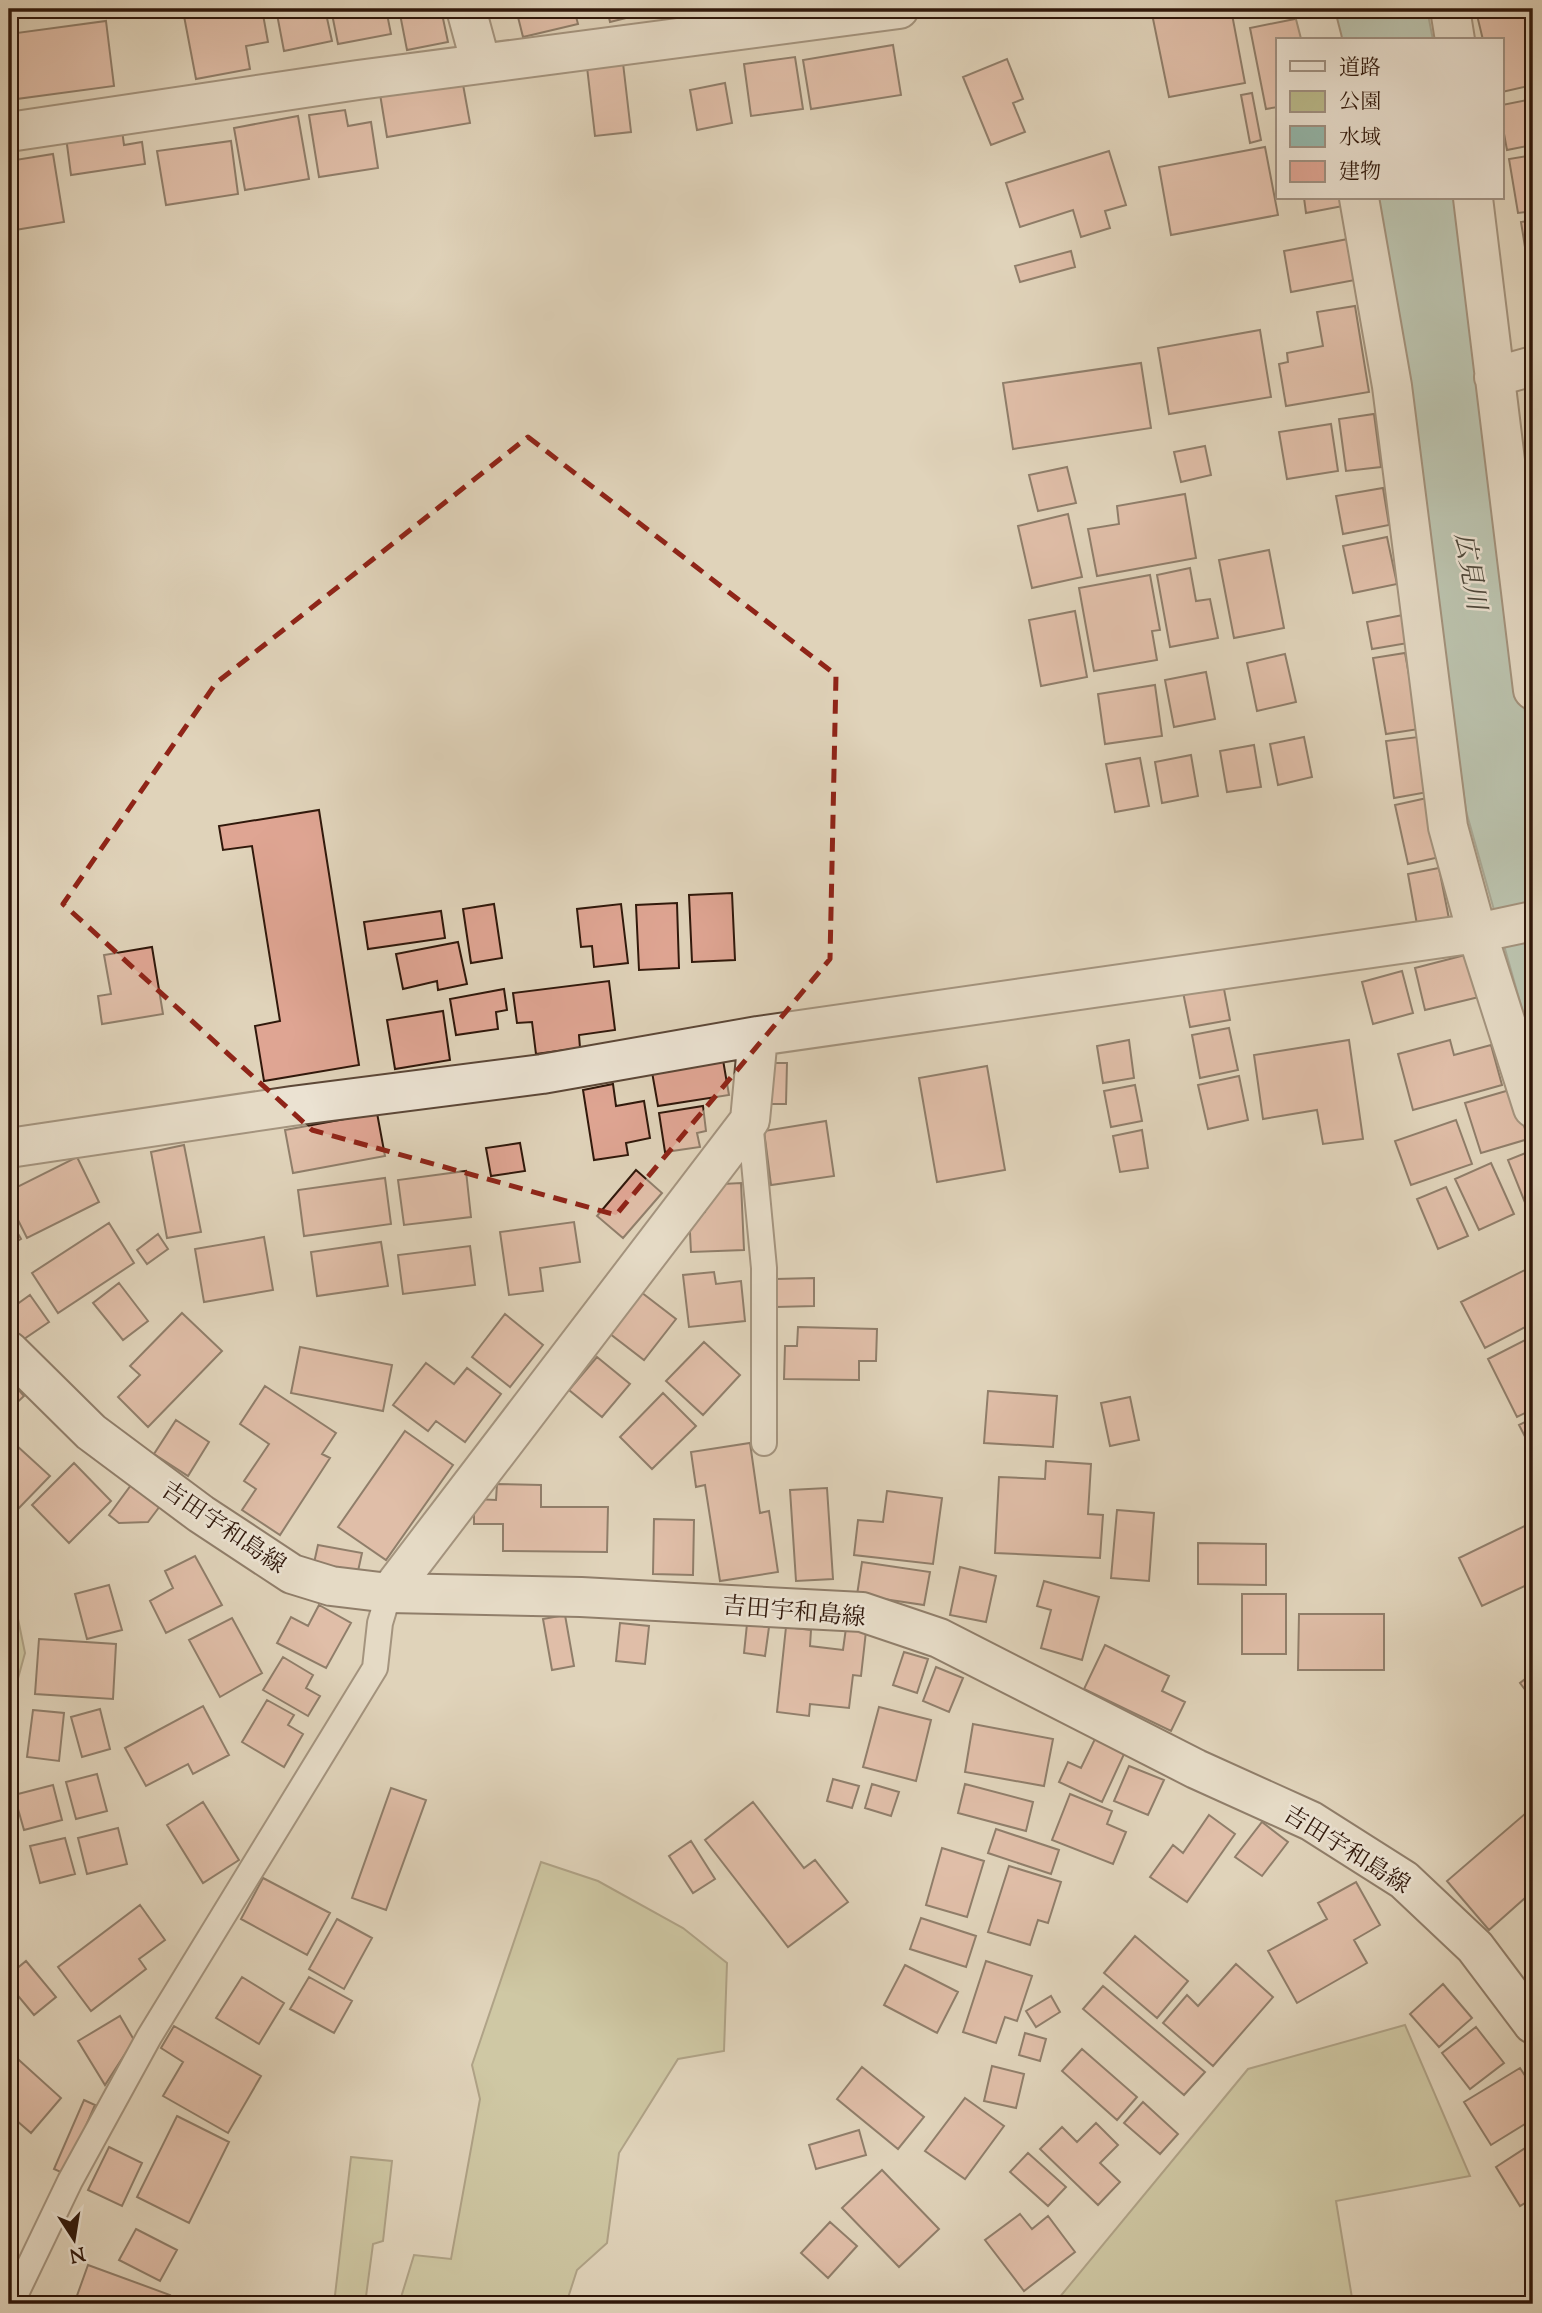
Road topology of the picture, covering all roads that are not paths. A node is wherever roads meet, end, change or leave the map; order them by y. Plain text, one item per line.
1 (466, 9) edge
2 (899, 9) edge
3 (1314, 9) edge
4 (1450, 9) edge
5 (1321, 38) edge
6 (1455, 38) edge
7 (481, 64) junction
8 (9, 132) edge
9 (1359, 200) edge
10 (1473, 200) edge
11 (1533, 366) edge
12 (1494, 377) junction
13 (1533, 690) edge
14 (1533, 921) edge
15 (1485, 931) junction
16 (758, 1036) junction
17 (1533, 1108) edge
18 (750, 1120) junction
19 (9, 1148) edge
20 (9, 1351) edge
21 (764, 1443) dead end
22 (389, 1593) junction
23 (1533, 2024) edge
24 (11, 2301) edge

1 - 7 street
2 - 7 street
3 - 5 street
4 - 6 street
7 - 8 street
9 - 15 street
10 - 12 street
11 - 12 street
12 - 13 street
14 - 15 street
15 - 16 street
15 - 17 street
16 - 18 street
16 - 19 street
18 - 21 lane
18 - 22 street
20 - 22 street, 吉田宇和島線
22 - 23 street, 吉田宇和島線
22 - 24 lane

